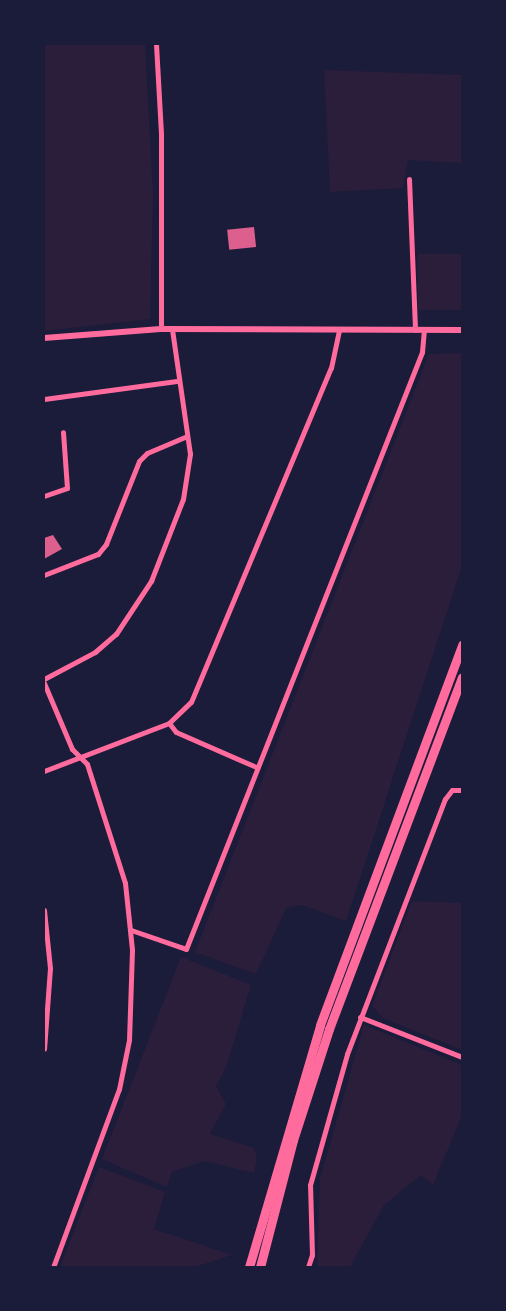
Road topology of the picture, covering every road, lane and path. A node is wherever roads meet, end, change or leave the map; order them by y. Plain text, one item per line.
1 (156, 44) edge
2 (410, 179) dead end
3 (162, 328) junction
4 (172, 329) junction
5 (415, 330) junction
6 (424, 330) junction
7 (462, 330) edge
8 (339, 331) junction
9 (44, 338) edge
10 (177, 381) junction
11 (44, 399) edge
12 (63, 432) dead end
13 (187, 436) junction
14 (44, 496) edge
15 (44, 575) edge
16 (462, 645) edge
17 (462, 677) edge
18 (44, 679) edge
19 (44, 683) edge
20 (169, 723) junction
21 (81, 757) junction
22 (256, 767) junction
23 (44, 771) edge
24 (462, 790) edge
25 (44, 910) edge
26 (131, 930) junction
27 (360, 1017) junction
28 (44, 1049) edge
29 (462, 1057) edge
30 (263, 1257) junction
31 (53, 1267) edge
32 (249, 1267) edge
33 (260, 1267) edge
34 (266, 1267) edge
35 (308, 1267) edge

1 - 3 street
2 - 5 street
3 - 4 street
3 - 9 street
4 - 8 street
4 - 10 street
5 - 6 street
5 - 8 street
6 - 7 street
6 - 22 street
8 - 20 street
10 - 11 street
10 - 13 street
12 - 14 street
13 - 15 street
13 - 18 street
16 - 32 highway
17 - 30 highway
19 - 21 street
20 - 21 street
20 - 22 street
21 - 23 street
21 - 26 street
22 - 26 street
24 - 27 street
25 - 28 street
26 - 31 street
27 - 29 street
27 - 35 street
30 - 33 highway
30 - 34 street

